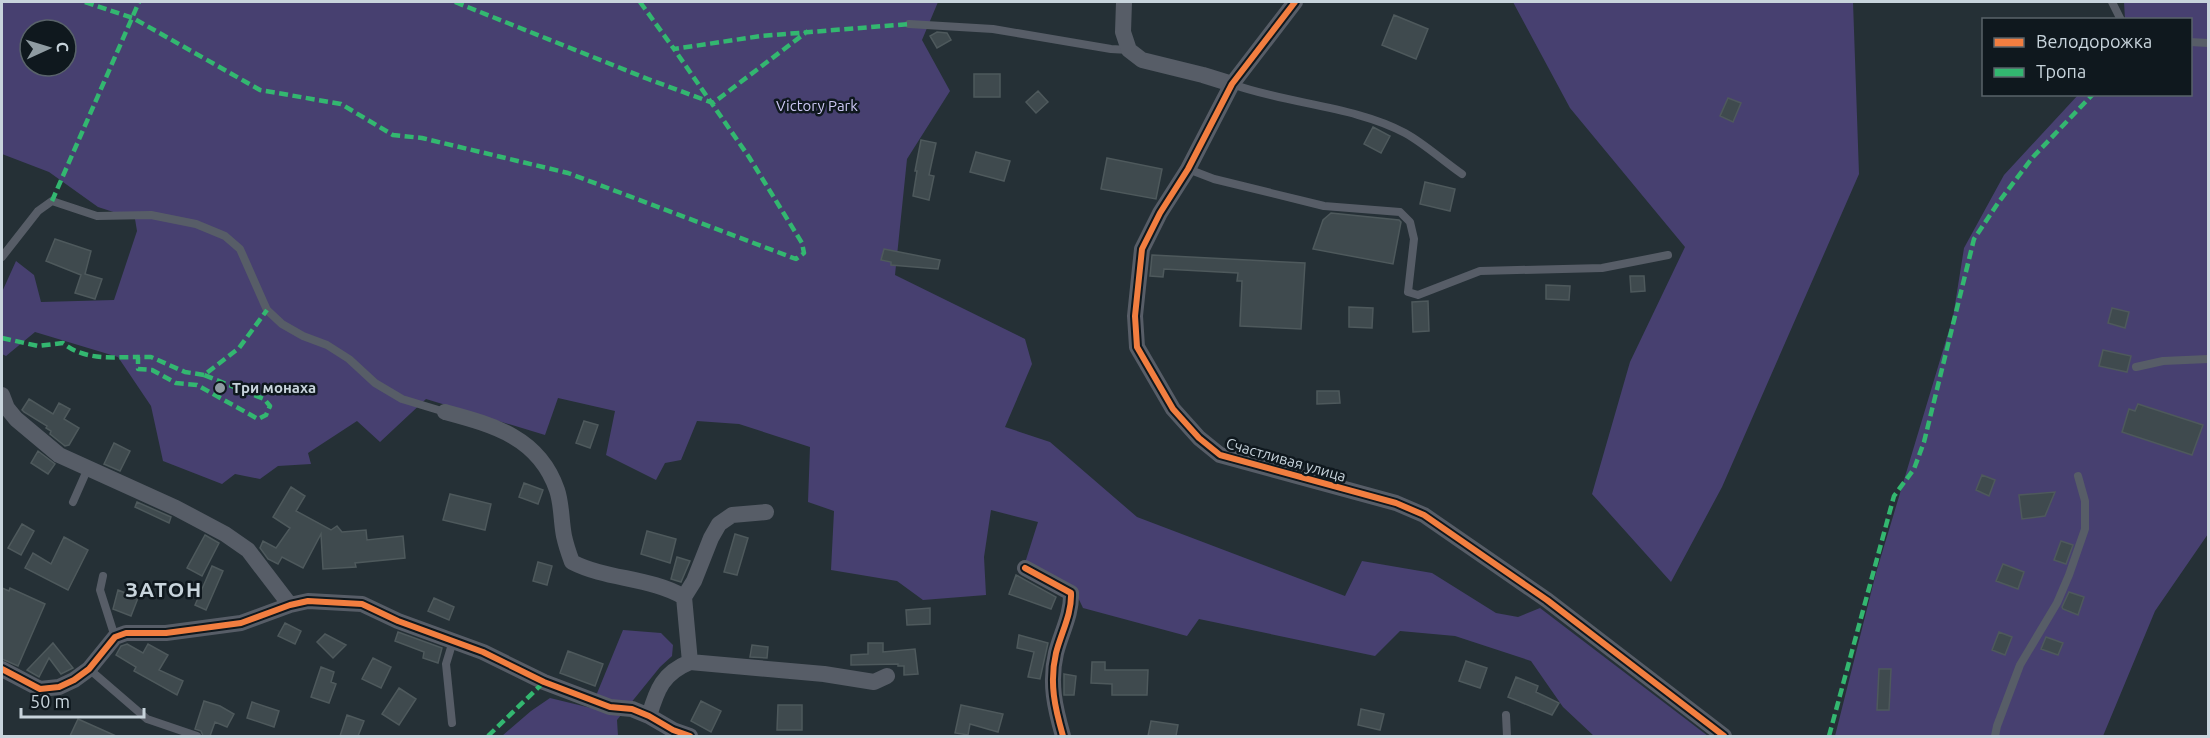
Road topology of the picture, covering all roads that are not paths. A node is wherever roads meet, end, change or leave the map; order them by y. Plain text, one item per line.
1 (1124, 2) edge
2 (1295, 2) edge
3 (2112, 2) edge
4 (2120, 18) edge
5 (909, 24) dead end
6 (2192, 42) edge
7 (2208, 43) edge
8 (1129, 50) junction
9 (1232, 84) junction
10 (1188, 169) junction
11 (1462, 174) dead end
12 (1668, 255) dead end
13 (2, 257) edge
14 (2208, 359) edge
15 (2136, 367) dead end
16 (2, 395) edge
17 (445, 412) joint
18 (88, 468) junction
19 (2078, 476) dead end
20 (73, 502) dead end
21 (766, 512) dead end
22 (1025, 568) dead end
23 (104, 576) dead end
24 (684, 597) junction
25 (290, 605) junction
26 (115, 637) junction
27 (453, 641) junction
28 (690, 662) junction
29 (2, 669) edge
30 (89, 669) junction
31 (887, 676) dead end
32 (1506, 715) dead end
33 (649, 716) junction
34 (452, 723) dead end
35 (197, 736) edge
36 (690, 736) edge
37 (1063, 736) edge
38 (1507, 736) edge
39 (1724, 736) edge
40 (1995, 736) edge

1 - 8 street
2 - 9 street, Счастливая улица
3 - 4 lane
5 - 8 lane
6 - 7 lane
8 - 9 street
9 - 10 street, Счастливая улица
9 - 11 lane
10 - 12 lane
10 - 39 street, Счастливая улица
13 - 17 lane
14 - 15 lane
16 - 18 street
17 - 24 street
18 - 20 lane
18 - 25 street
19 - 40 lane
21 - 24 street
22 - 37 street
23 - 26 lane
24 - 28 street
25 - 26 street
25 - 27 street
26 - 30 street
27 - 33 street
27 - 34 lane
28 - 31 street
28 - 33 street
29 - 30 street
30 - 35 lane
32 - 38 lane
33 - 36 street

